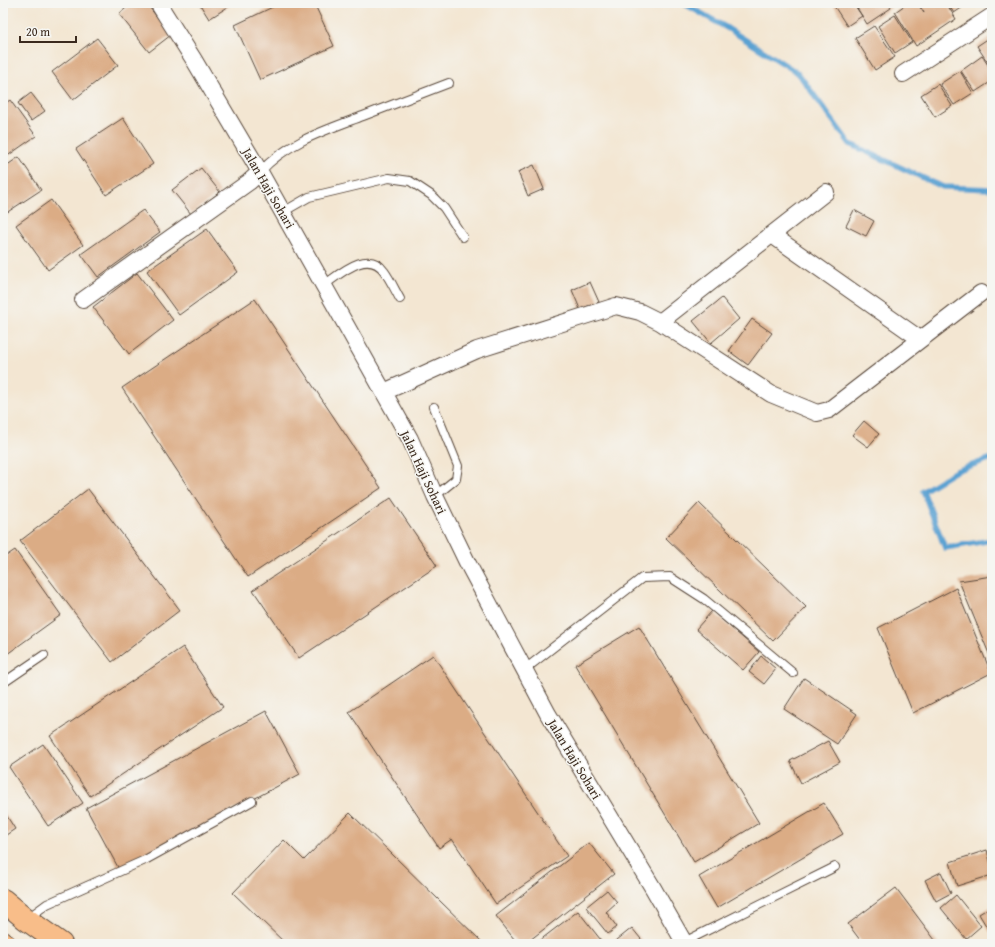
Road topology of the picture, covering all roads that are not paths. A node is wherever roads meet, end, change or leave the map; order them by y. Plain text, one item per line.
1 (158, 3) edge
2 (992, 16) edge
3 (903, 74) dead end
4 (449, 83) dead end
5 (260, 172) junction
6 (826, 192) dead end
7 (283, 212) junction
8 (772, 235) junction
9 (463, 237) dead end
10 (324, 285) junction
11 (981, 292) dead end
12 (400, 299) dead end
13 (83, 300) dead end
14 (660, 322) junction
15 (920, 339) junction
16 (384, 392) junction
17 (434, 407) dead end
18 (435, 496) junction
19 (44, 655) dead end
20 (524, 670) junction
21 (793, 672) dead end
22 (3, 683) edge
23 (252, 801) dead end
24 (835, 867) dead end
25 (3, 900) edge
26 (26, 919) junction
27 (685, 943) edge
28 (61, 944) edge

1 - 5 street, Jalan Haji Sohari
2 - 3 street
4 - 5 lane
5 - 7 street, Jalan Haji Sohari
5 - 13 street
6 - 8 street
7 - 9 lane
7 - 10 street, Jalan Haji Sohari
8 - 14 street
8 - 15 street
10 - 12 lane
10 - 16 street, Jalan Haji Sohari
11 - 15 street
14 - 15 street
14 - 16 street
16 - 18 street, Jalan Haji Sohari
17 - 18 lane
18 - 20 street, Jalan Haji Sohari
19 - 22 lane
20 - 21 lane
20 - 27 street, Jalan Haji Sohari
23 - 26 lane
24 - 27 lane
25 - 26 highway
26 - 28 highway

